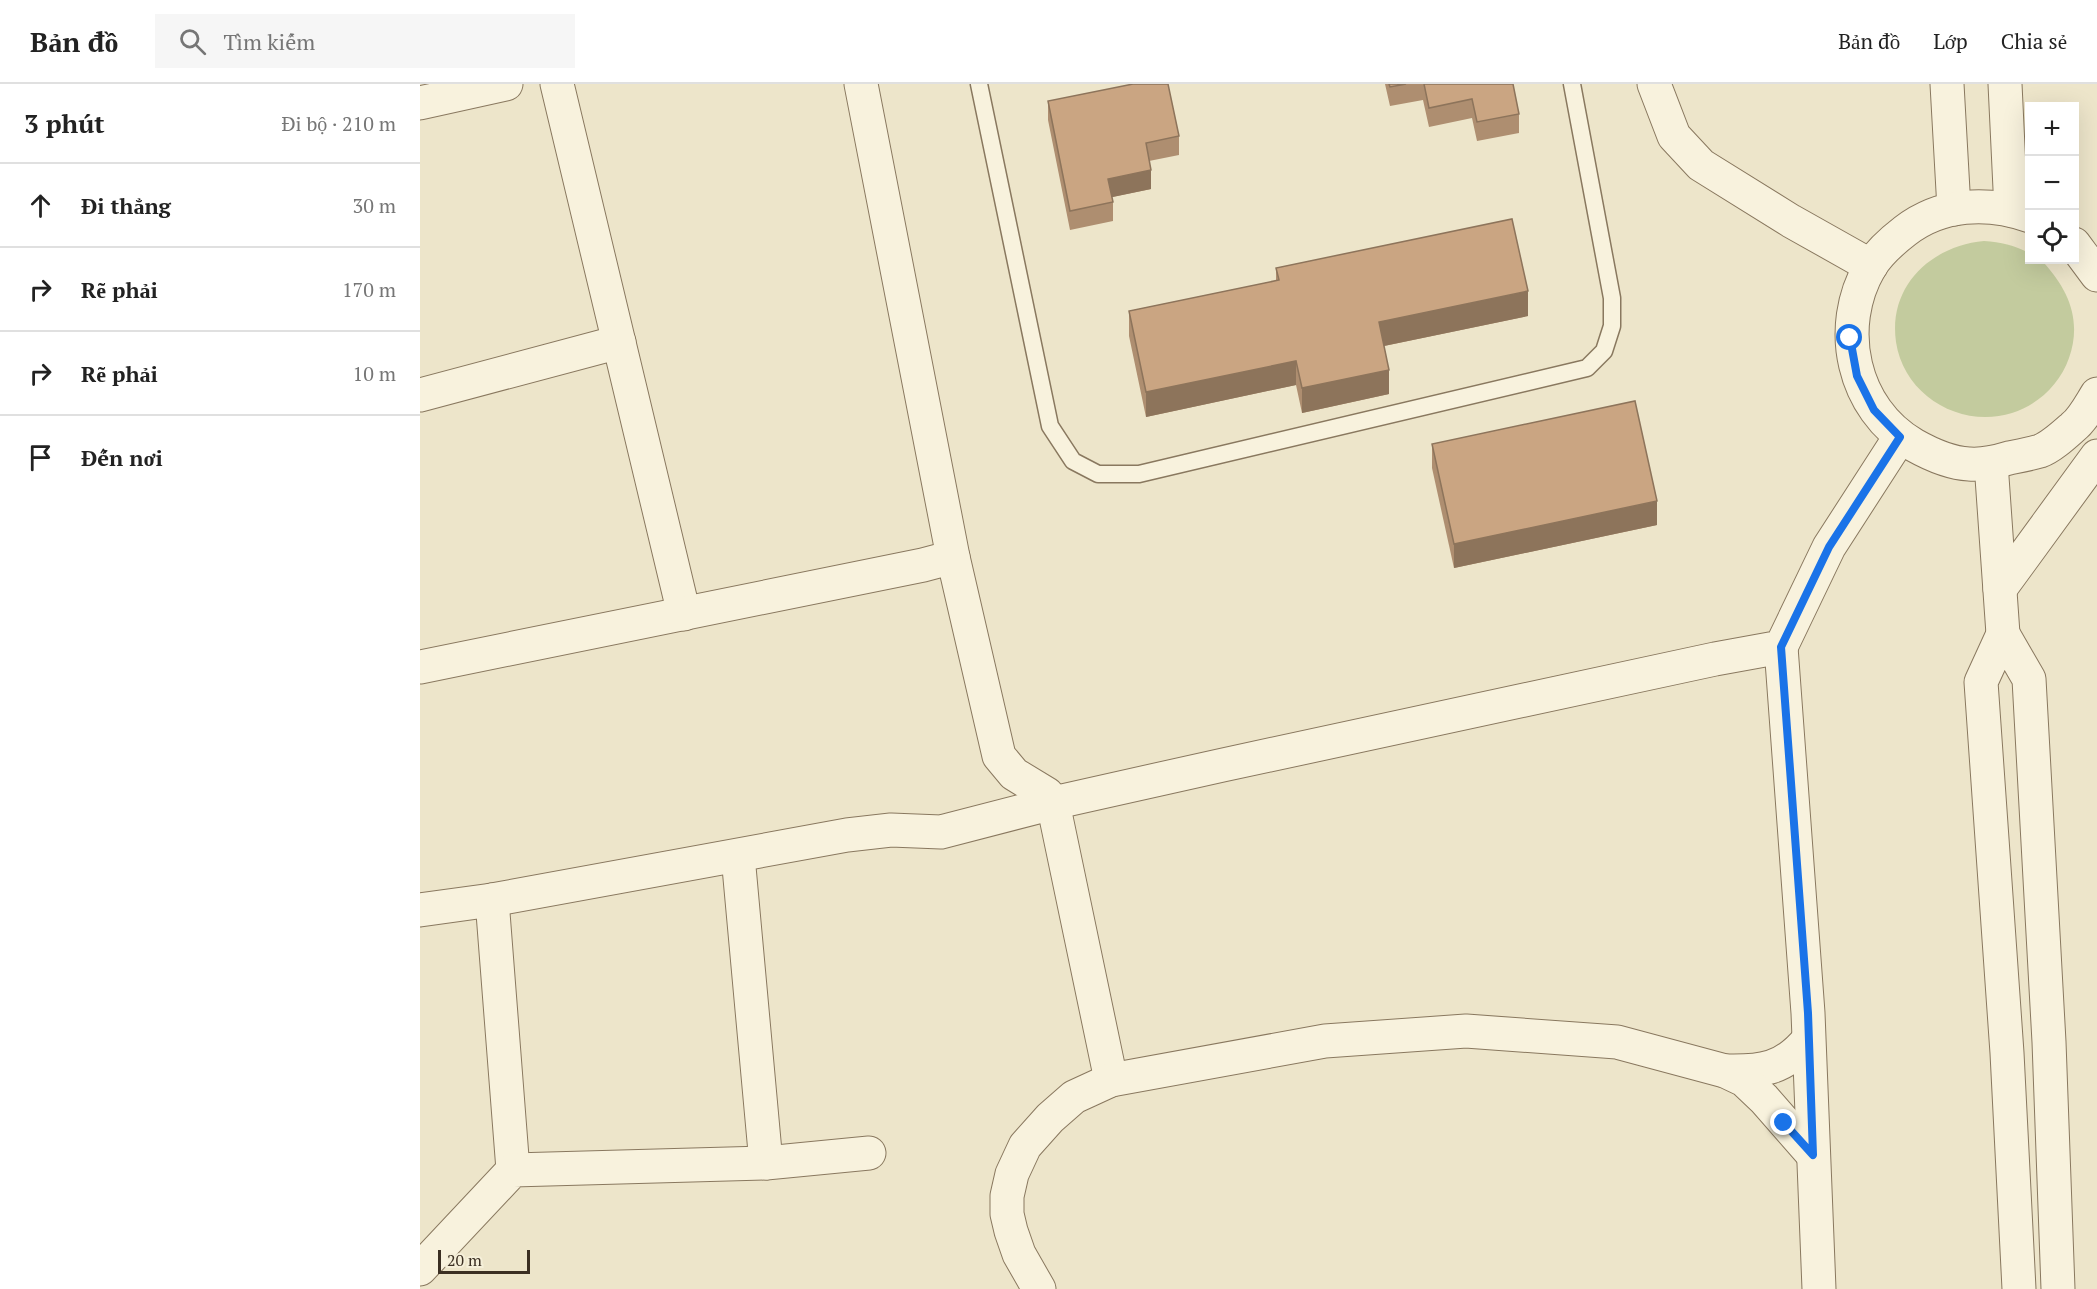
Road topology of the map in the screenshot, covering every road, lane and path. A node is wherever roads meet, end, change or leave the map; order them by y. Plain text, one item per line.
1 (506, 84) edge
2 (557, 84) edge
3 (861, 84) edge
4 (979, 84) edge
5 (1572, 84) edge
6 (1654, 84) edge
7 (1947, 84) edge
8 (2005, 84) edge
9 (420, 103) edge
10 (1954, 209) junction
11 (2020, 213) edge
12 (2079, 251) edge
13 (1871, 266) junction
14 (2097, 275) edge
15 (619, 342) junction
16 (2097, 394) edge
17 (420, 395) edge
18 (1900, 437) junction
19 (2097, 456) edge
20 (1991, 463) junction
21 (953, 557) junction
22 (2000, 589) junction
23 (684, 614) junction
24 (2003, 634) junction
25 (1781, 647) junction
26 (420, 667) edge
27 (1053, 803) junction
28 (738, 856) junction
29 (492, 900) junction
30 (420, 910) edge
31 (1808, 1040) junction
32 (1725, 1071) junction
33 (1111, 1080) junction
34 (869, 1153) dead end
35 (1813, 1155) junction
36 (765, 1163) junction
37 (513, 1170) junction
38 (420, 1269) edge
39 (1035, 1284) edge
40 (1819, 1289) edge
41 (2019, 1289) edge
42 (2058, 1289) edge

1 - 9 street
2 - 15 street
3 - 21 street
4 - 5 lane
6 - 13 street
7 - 10 street
8 - 11 street
10 - 11 street
10 - 13 street
12 - 14 street
13 - 18 street
15 - 17 street
15 - 23 street
16 - 20 street
18 - 20 street
18 - 25 street
19 - 22 street
20 - 22 street
21 - 23 street
21 - 27 street
22 - 24 street
23 - 26 street
24 - 41 street
24 - 42 street
25 - 27 street
25 - 31 street
27 - 28 street
27 - 33 street
28 - 29 street
28 - 36 street
29 - 30 street
29 - 37 street
31 - 32 street
31 - 35 street
32 - 33 street
32 - 35 street
33 - 39 street
34 - 36 street
35 - 40 street
36 - 37 street
37 - 38 street

